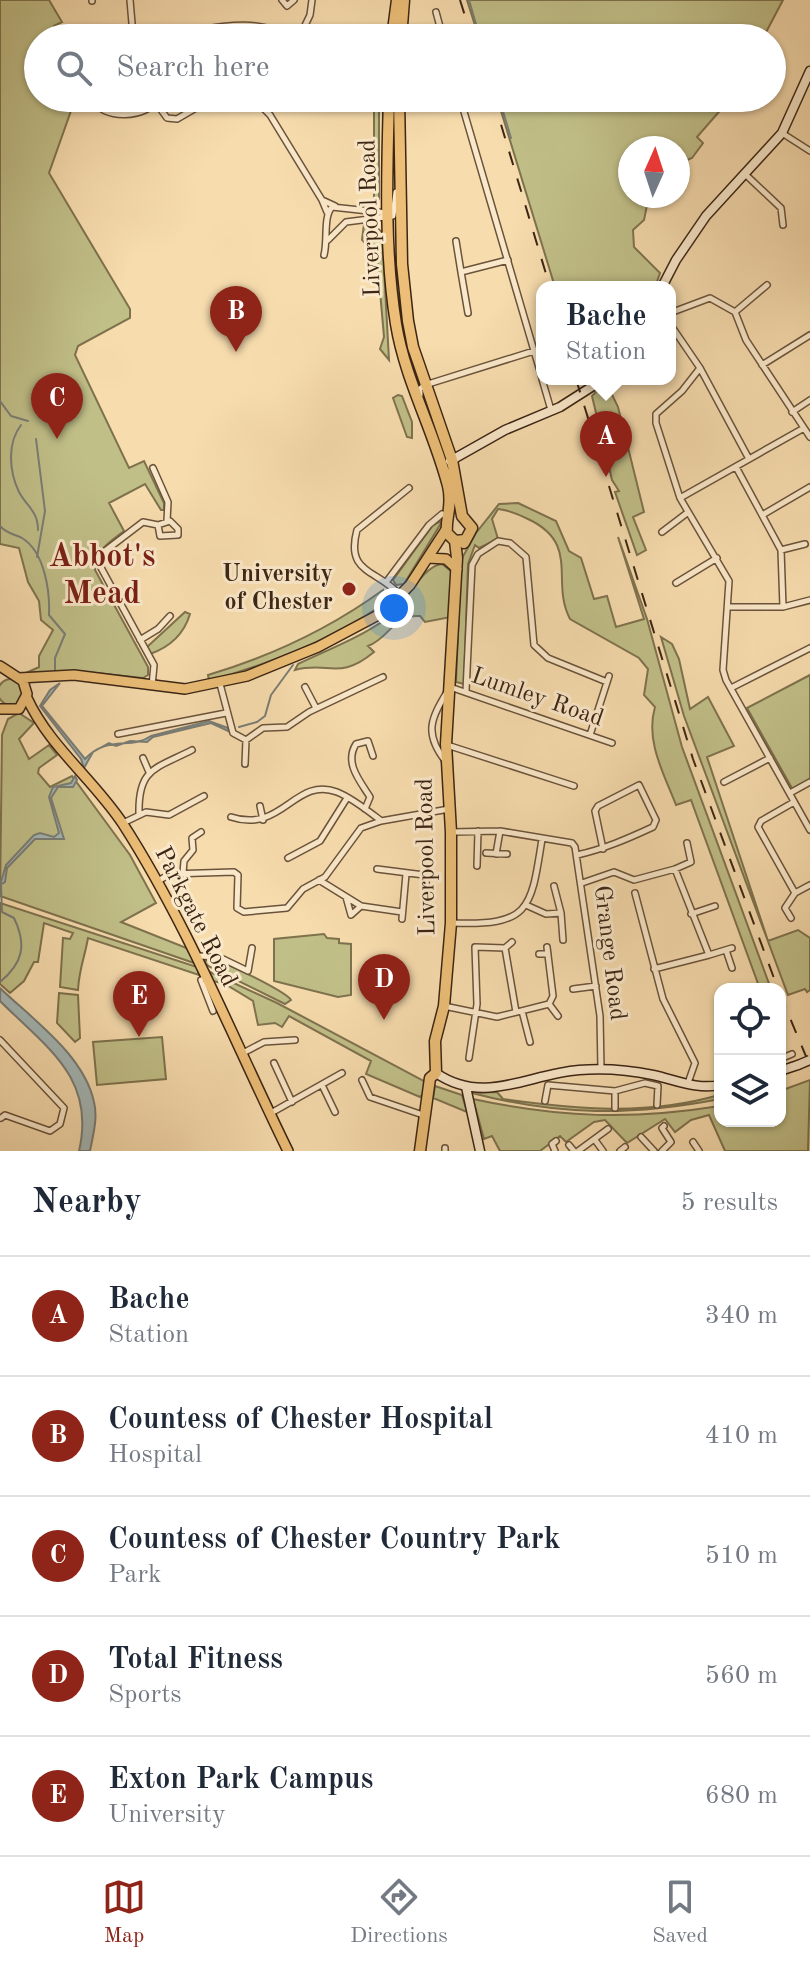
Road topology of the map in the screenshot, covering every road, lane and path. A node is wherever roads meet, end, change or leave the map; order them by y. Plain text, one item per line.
1 (130, 0) edge
2 (282, 0) edge
3 (294, 0) edge
4 (312, 0) edge
5 (397, 0) edge
6 (404, 0) edge
7 (436, 12) dead end
8 (132, 24) edge
9 (226, 24) edge
10 (249, 24) edge
11 (305, 24) edge
12 (394, 24) edge
13 (402, 24) edge
14 (439, 24) edge
15 (810, 71) edge
16 (807, 86) edge
17 (164, 112) edge
18 (189, 112) edge
19 (268, 112) edge
20 (389, 112) edge
21 (399, 112) edge
22 (464, 112) edge
23 (782, 133) junction
24 (810, 151) edge
25 (745, 174) junction
26 (322, 200) junction
27 (335, 206) junction
28 (345, 209) junction
29 (327, 213) junction
30 (393, 217) junction
31 (375, 219) junction
32 (328, 222) junction
33 (344, 224) junction
34 (783, 225) dead end
35 (328, 240) junction
36 (456, 241) dead end
37 (324, 255) dead end
38 (508, 260) junction
39 (391, 269) junction
40 (461, 272) junction
41 (665, 281) edge
42 (767, 285) dead end
43 (676, 311) edge
44 (735, 312) junction
45 (468, 313) dead end
46 (676, 333) edge
47 (810, 335) edge
48 (534, 351) junction
49 (536, 358) edge
50 (762, 365) junction
51 (700, 368) junction
52 (695, 376) junction
53 (706, 377) junction
54 (425, 385) junction
55 (544, 385) edge
56 (594, 385) edge
57 (810, 400) edge
58 (552, 411) junction
59 (792, 412) junction
60 (428, 427) junction
61 (804, 428) junction
62 (810, 437) edge
63 (749, 459) junction
64 (452, 460) junction
65 (736, 467) junction
66 (153, 468) dead end
67 (448, 485) junction
68 (810, 487) edge
69 (409, 488) dead end
70 (680, 498) junction
71 (687, 513) junction
72 (764, 514) junction
73 (167, 521) junction
74 (158, 525) junction
75 (453, 528) junction
76 (667, 530) dead end
77 (805, 544) dead end
78 (781, 550) junction
79 (428, 558) junction
80 (717, 558) junction
81 (457, 564) junction
82 (387, 581) junction
83 (120, 583) dead end
84 (676, 583) dead end
85 (112, 591) junction
86 (401, 595) junction
87 (810, 600) edge
88 (729, 607) junction
89 (783, 607) junction
90 (170, 616) dead end
91 (140, 640) junction
92 (810, 648) edge
93 (0, 666) edge
94 (15, 676) junction
95 (0, 677) edge
96 (383, 677) dead end
97 (51, 678) junction
98 (220, 684) junction
99 (151, 687) junction
100 (305, 687) dead end
101 (450, 687) junction
102 (731, 688) junction
103 (466, 691) junction
104 (27, 694) junction
105 (316, 708) junction
106 (0, 709) edge
107 (15, 710) junction
108 (226, 713) junction
109 (39, 719) junction
110 (0, 723) edge
111 (118, 734) dead end
112 (590, 735) junction
113 (246, 740) junction
114 (612, 743) dead end
115 (446, 744) junction
116 (192, 750) dead end
117 (373, 756) dead end
118 (143, 758) dead end
119 (770, 758) junction
120 (173, 760) junction
121 (446, 762) junction
122 (245, 764) dead end
123 (176, 767) dead end
124 (149, 772) junction
125 (724, 782) dead end
126 (810, 782) edge
127 (574, 786) dead end
128 (790, 793) junction
129 (204, 796) dead end
130 (347, 798) junction
131 (794, 802) junction
132 (260, 806) dead end
133 (365, 809) junction
134 (450, 809) junction
135 (139, 814) junction
136 (231, 817) dead end
137 (263, 820) junction
138 (381, 821) junction
139 (122, 824) junction
140 (810, 830) edge
141 (478, 831) junction
142 (500, 831) junction
143 (201, 832) dead end
144 (451, 832) junction
145 (542, 839) junction
146 (687, 843) dead end
147 (603, 849) junction
148 (486, 853) dead end
149 (496, 854) junction
150 (507, 854) dead end
151 (577, 855) junction
152 (288, 858) dead end
153 (426, 860) dead end
154 (477, 866) dead end
155 (377, 869) dead end
156 (675, 869) junction
157 (183, 873) junction
158 (406, 874) junction
159 (424, 875) junction
160 (319, 880) junction
161 (156, 881) junction
162 (582, 883) junction
163 (810, 885) edge
164 (554, 886) dead end
165 (426, 891) dead end
166 (795, 893) junction
167 (638, 895) dead end
168 (346, 896) junction
169 (526, 905) junction
170 (361, 906) junction
171 (715, 906) dead end
172 (561, 913) junction
173 (691, 914) junction
174 (791, 918) dead end
175 (451, 923) junction
176 (563, 940) dead end
177 (512, 942) dead end
178 (252, 948) dead end
179 (505, 948) junction
180 (539, 954) dead end
181 (709, 955) junction
182 (199, 956) junction
183 (732, 968) dead end
184 (654, 969) junction
185 (206, 978) junction
186 (596, 986) junction
187 (573, 989) dead end
188 (549, 1004) junction
189 (444, 1006) junction
190 (213, 1011) dead end
191 (519, 1011) junction
192 (476, 1012) junction
193 (558, 1016) dead end
194 (521, 1039) dead end
195 (0, 1040) edge
196 (295, 1040) dead end
197 (240, 1054) junction
198 (792, 1054) dead end
199 (786, 1056) edge
200 (469, 1058) dead end
201 (810, 1060) edge
202 (276, 1065) dead end
203 (601, 1069) junction
204 (786, 1069) edge
205 (576, 1070) junction
206 (342, 1073) dead end
207 (433, 1076) junction
208 (362, 1080) dead end
209 (688, 1084) junction
210 (322, 1085) junction
211 (714, 1085) edge
212 (466, 1088) junction
213 (576, 1088) junction
214 (615, 1091) junction
215 (545, 1101) dead end
216 (292, 1102) junction
217 (657, 1105) dead end
218 (615, 1108) dead end
219 (332, 1109) dead end
220 (425, 1109) junction
221 (270, 1113) junction
222 (0, 1119) edge
223 (664, 1126) dead end
224 (608, 1129) dead end
225 (641, 1137) dead end
226 (595, 1140) junction
227 (556, 1141) dead end
228 (693, 1142) dead end
229 (574, 1149) edge
230 (288, 1151) edge
231 (420, 1151) edge
232 (480, 1151) edge
233 (555, 1151) edge
234 (603, 1151) edge
235 (654, 1151) edge
236 (662, 1151) edge
237 (699, 1151) edge

1 - 8 street
2 - 3 street
4 - 11 street
5 - 12 highway
6 - 13 highway
7 - 14 street
9 - 10 street
15 - 16 street
16 - 23 street
17 - 18 street
19 - 26 street
20 - 30 highway, Liverpool Road
21 - 30 highway, Liverpool Road
22 - 38 street
23 - 24 street
23 - 25 street
25 - 34 street
25 - 41 street
26 - 27 street
26 - 29 street
27 - 28 street
27 - 29 street
28 - 30 street
28 - 33 street
29 - 32 street
30 - 31 street
30 - 39 highway, Liverpool Road
30 - 54 highway, Liverpool Road
31 - 33 street
31 - 39 street
32 - 33 street
32 - 35 street
33 - 35 street
35 - 37 street
36 - 40 street
38 - 40 street
38 - 48 street
39 - 60 highway, Liverpool Road
40 - 45 street
42 - 44 street
43 - 44 street
44 - 50 street
46 - 51 street
47 - 50 street
48 - 49 street
48 - 54 street
50 - 59 street
51 - 52 street
51 - 53 street
52 - 53 street
52 - 70 street
53 - 63 street
54 - 60 street
54 - 64 highway, Liverpool Road
55 - 58 street
56 - 58 street
57 - 59 street
58 - 64 street
59 - 61 street
60 - 67 highway, Liverpool Road
61 - 62 street
61 - 63 street
63 - 65 street
64 - 67 street
64 - 75 highway, Liverpool Road
65 - 70 street
65 - 72 street
66 - 73 street
67 - 75 highway, Liverpool Road
68 - 72 street
69 - 82 street
70 - 71 street
71 - 76 street
71 - 80 street
72 - 78 street
73 - 74 street
73 - 74 street
74 - 85 street
75 - 79 main road
75 - 81 highway, Liverpool Road
75 - 82 street
77 - 78 street
78 - 89 street
79 - 81 main road
79 - 86 main road
80 - 84 street
80 - 88 street
81 - 101 highway, Liverpool Road
82 - 86 street
83 - 85 street
85 - 91 street
86 - 98 main road
87 - 89 street
88 - 89 street
88 - 102 street
90 - 91 street
91 - 99 street
92 - 102 street
93 - 94 main road
93 - 95 main road
94 - 95 main road
94 - 97 main road
94 - 104 main road, Parkgate Road
96 - 105 street
97 - 99 main road
97 - 104 main road
98 - 99 main road
98 - 108 street
100 - 105 street
101 - 103 street, Lumley Road
101 - 115 highway, Liverpool Road
101 - 121 street
102 - 119 street
103 - 112 street, Lumley Road
103 - 112 street
104 - 107 main road
104 - 109 main road, Parkgate Road
105 - 113 street
106 - 107 main road, Parkgate Road
107 - 109 main road, Parkgate Road
107 - 110 main road
108 - 111 street
108 - 113 street
109 - 139 main road, Parkgate Road
112 - 114 street, Lumley Road
113 - 122 street
115 - 121 highway, Liverpool Road
115 - 127 street
116 - 120 street
117 - 133 street
118 - 124 street
119 - 125 street
119 - 128 street
120 - 123 street
120 - 124 street
121 - 134 highway, Liverpool Road
124 - 135 street
126 - 128 street
128 - 131 street
129 - 135 street
130 - 133 street
130 - 137 street
130 - 152 street
131 - 140 street
131 - 166 street
132 - 137 street
133 - 138 street
134 - 138 street
134 - 144 highway, Liverpool Road
135 - 139 street
136 - 137 street
138 - 160 street
139 - 161 main road, Parkgate Road
141 - 142 street
141 - 144 street
141 - 154 street
142 - 145 street
142 - 149 street
143 - 157 street
144 - 175 highway, Liverpool Road
145 - 151 street, Grange Road
145 - 169 street
146 - 156 street
147 - 147 street
147 - 151 street
148 - 149 street
149 - 150 street
151 - 162 street, Grange Road
153 - 159 street
155 - 158 street
156 - 162 street
156 - 173 street
157 - 160 street
157 - 161 street
158 - 159 street
158 - 170 street
159 - 165 street
160 - 168 street
161 - 182 main road, Parkgate Road
162 - 186 street, Grange Road
163 - 166 street
164 - 172 street
166 - 174 street
167 - 184 street
168 - 170 street
168 - 170 street
169 - 172 street
169 - 175 street
171 - 173 street
172 - 176 street
173 - 181 street
175 - 189 highway, Liverpool Road
177 - 179 street
178 - 182 street
179 - 191 street
179 - 192 street
180 - 188 street
181 - 183 street
181 - 184 street
182 - 185 main road, Parkgate Road
184 - 209 street
185 - 190 street
185 - 197 main road, Parkgate Road
186 - 187 street
186 - 203 street, Grange Road
188 - 191 street
188 - 193 street
189 - 192 street
189 - 207 highway, Liverpool Road
191 - 192 street
191 - 194 street
192 - 200 street
195 - 222 street
196 - 197 street
197 - 221 main road, Parkgate Road
198 - 199 street
201 - 204 street, bridge
202 - 216 street
203 - 205 street
203 - 209 street
205 - 212 street
205 - 213 street
206 - 210 street
207 - 212 street
207 - 220 highway, Liverpool Road
208 - 220 street
209 - 211 street
210 - 216 street
210 - 219 street
212 - 232 street
213 - 214 street
213 - 215 street
214 - 217 street
214 - 218 street
216 - 221 street
220 - 231 highway, Liverpool Road
221 - 230 main road, Parkgate Road
223 - 236 street
224 - 226 street
225 - 235 street
226 - 229 street
226 - 234 street
227 - 233 street
228 - 237 street

